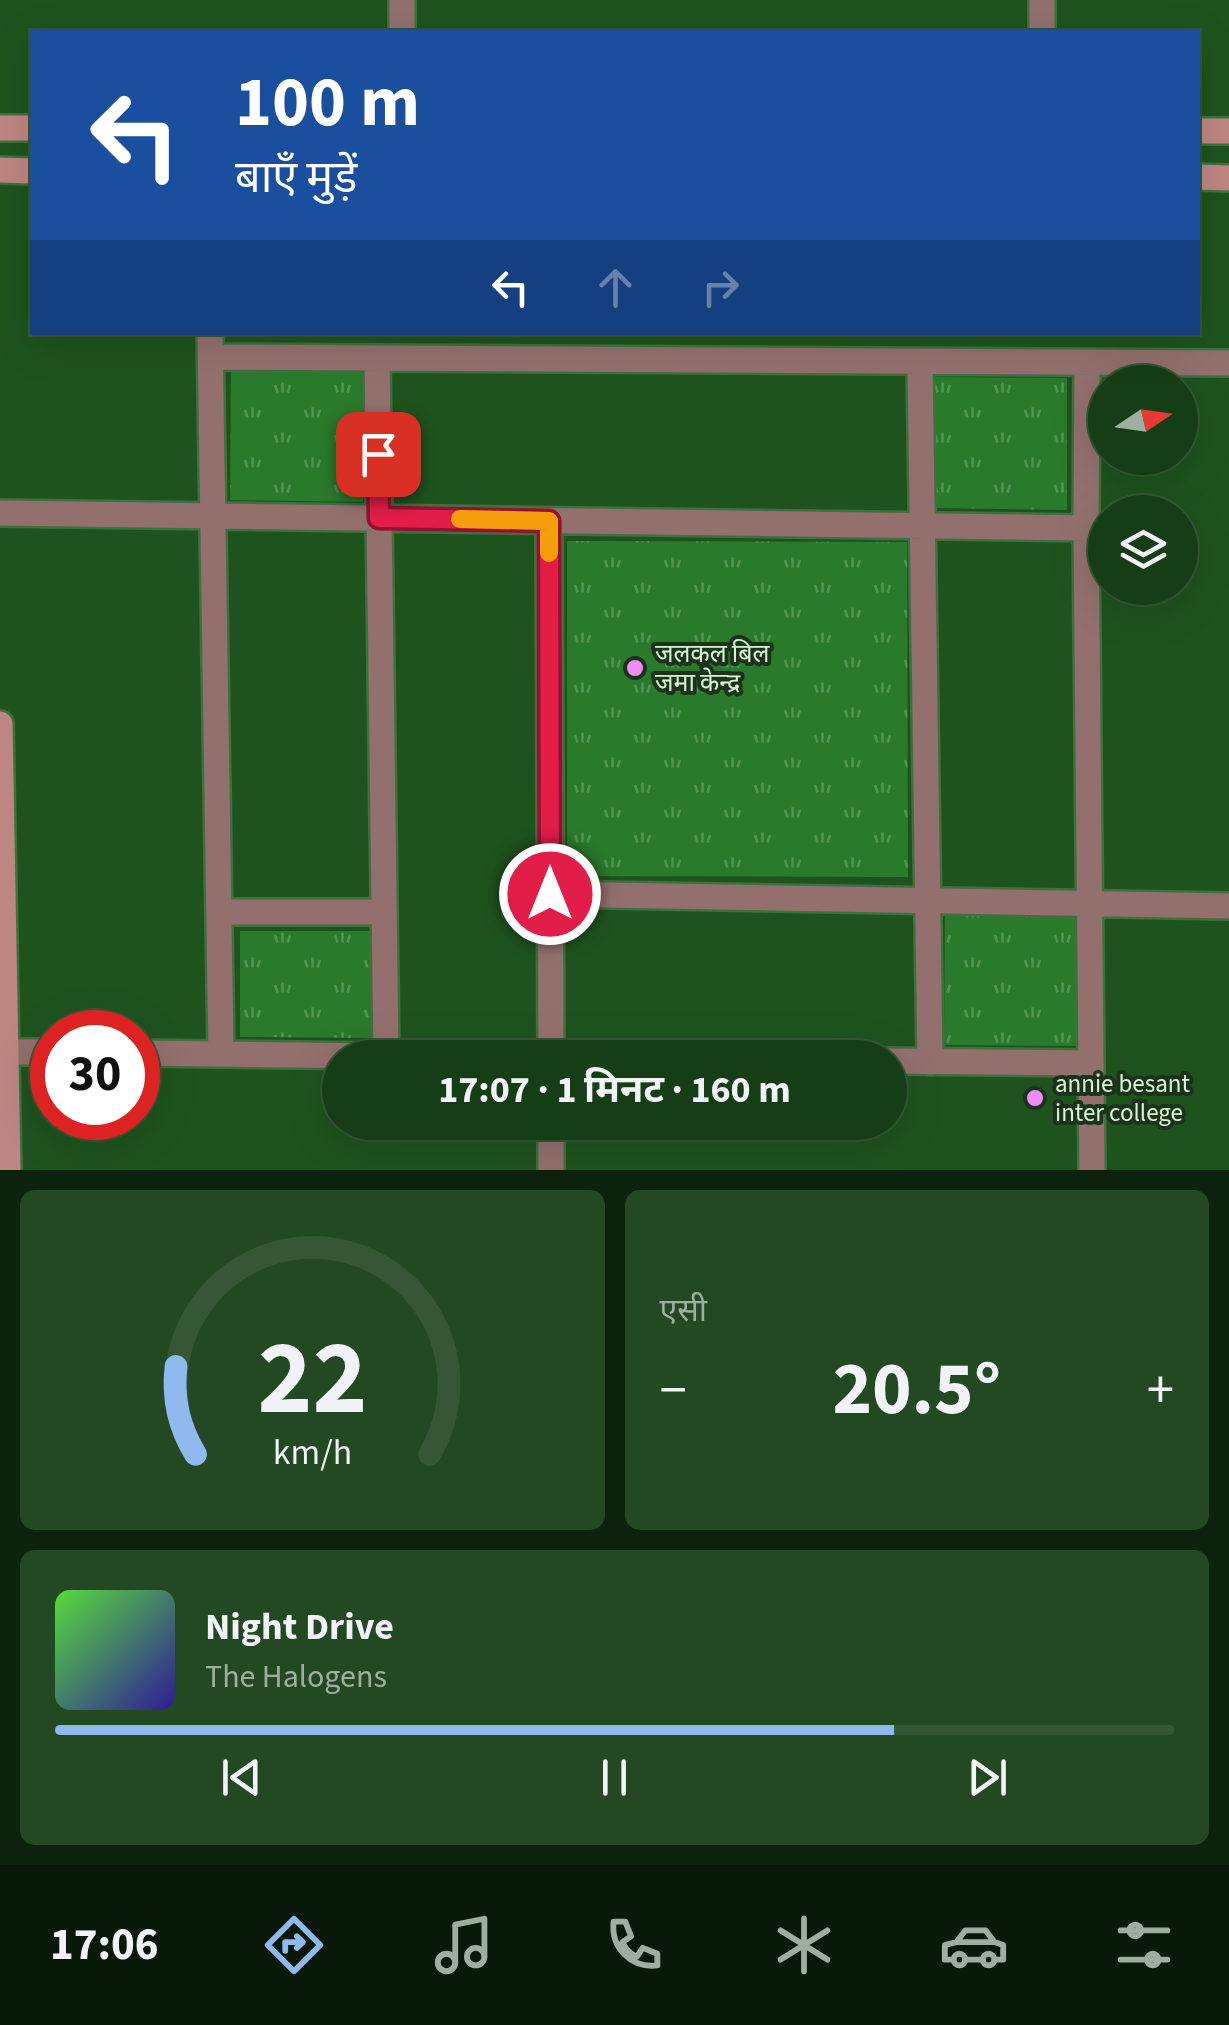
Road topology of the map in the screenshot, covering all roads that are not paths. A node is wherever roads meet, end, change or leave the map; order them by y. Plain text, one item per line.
1 (402, 0) edge
2 (1042, 0) edge
3 (402, 30) edge
4 (1042, 30) edge
5 (0, 128) edge
6 (30, 128) edge
7 (1200, 130) edge
8 (1229, 131) edge
9 (0, 170) edge
10 (30, 171) edge
11 (1200, 177) edge
12 (1229, 178) edge
13 (210, 345) edge
14 (377, 358) junction
15 (920, 362) junction
16 (1229, 363) edge
17 (1088, 364) junction
18 (0, 513) edge
19 (213, 516) junction
20 (379, 518) junction
21 (549, 521) junction
22 (922, 526) junction
23 (1086, 528) junction
24 (0, 724) edge
25 (550, 894) junction
26 (928, 901) junction
27 (1090, 903) junction
28 (1229, 906) edge
29 (218, 912) junction
30 (384, 912) junction
31 (386, 1040) edge
32 (552, 1040) edge
33 (6, 1052) junction
34 (30, 1052) edge
35 (160, 1053) edge
36 (220, 1054) junction
37 (322, 1055) edge
38 (907, 1061) edge
39 (930, 1062) junction
40 (1091, 1063) junction
41 (551, 1140) edge
42 (8, 1170) edge
43 (551, 1170) edge
44 (1092, 1170) edge

1 - 3 street
2 - 4 street
5 - 6 street
7 - 8 street
9 - 10 street
11 - 12 street
13 - 14 street
13 - 19 street
14 - 15 street
14 - 20 street
15 - 17 street
15 - 22 street
16 - 17 street
17 - 23 street
18 - 19 street
19 - 20 street
19 - 29 street
20 - 21 street
20 - 30 street
21 - 22 street
21 - 25 street
22 - 23 street
22 - 26 street
23 - 27 street
24 - 33 street
25 - 26 street
25 - 32 street
26 - 27 street
26 - 39 street
27 - 28 street
27 - 40 street
29 - 30 street
29 - 36 street
30 - 31 street
33 - 34 street
33 - 42 street
35 - 36 street
36 - 37 street
38 - 39 street
39 - 40 street
40 - 44 street
41 - 43 street

